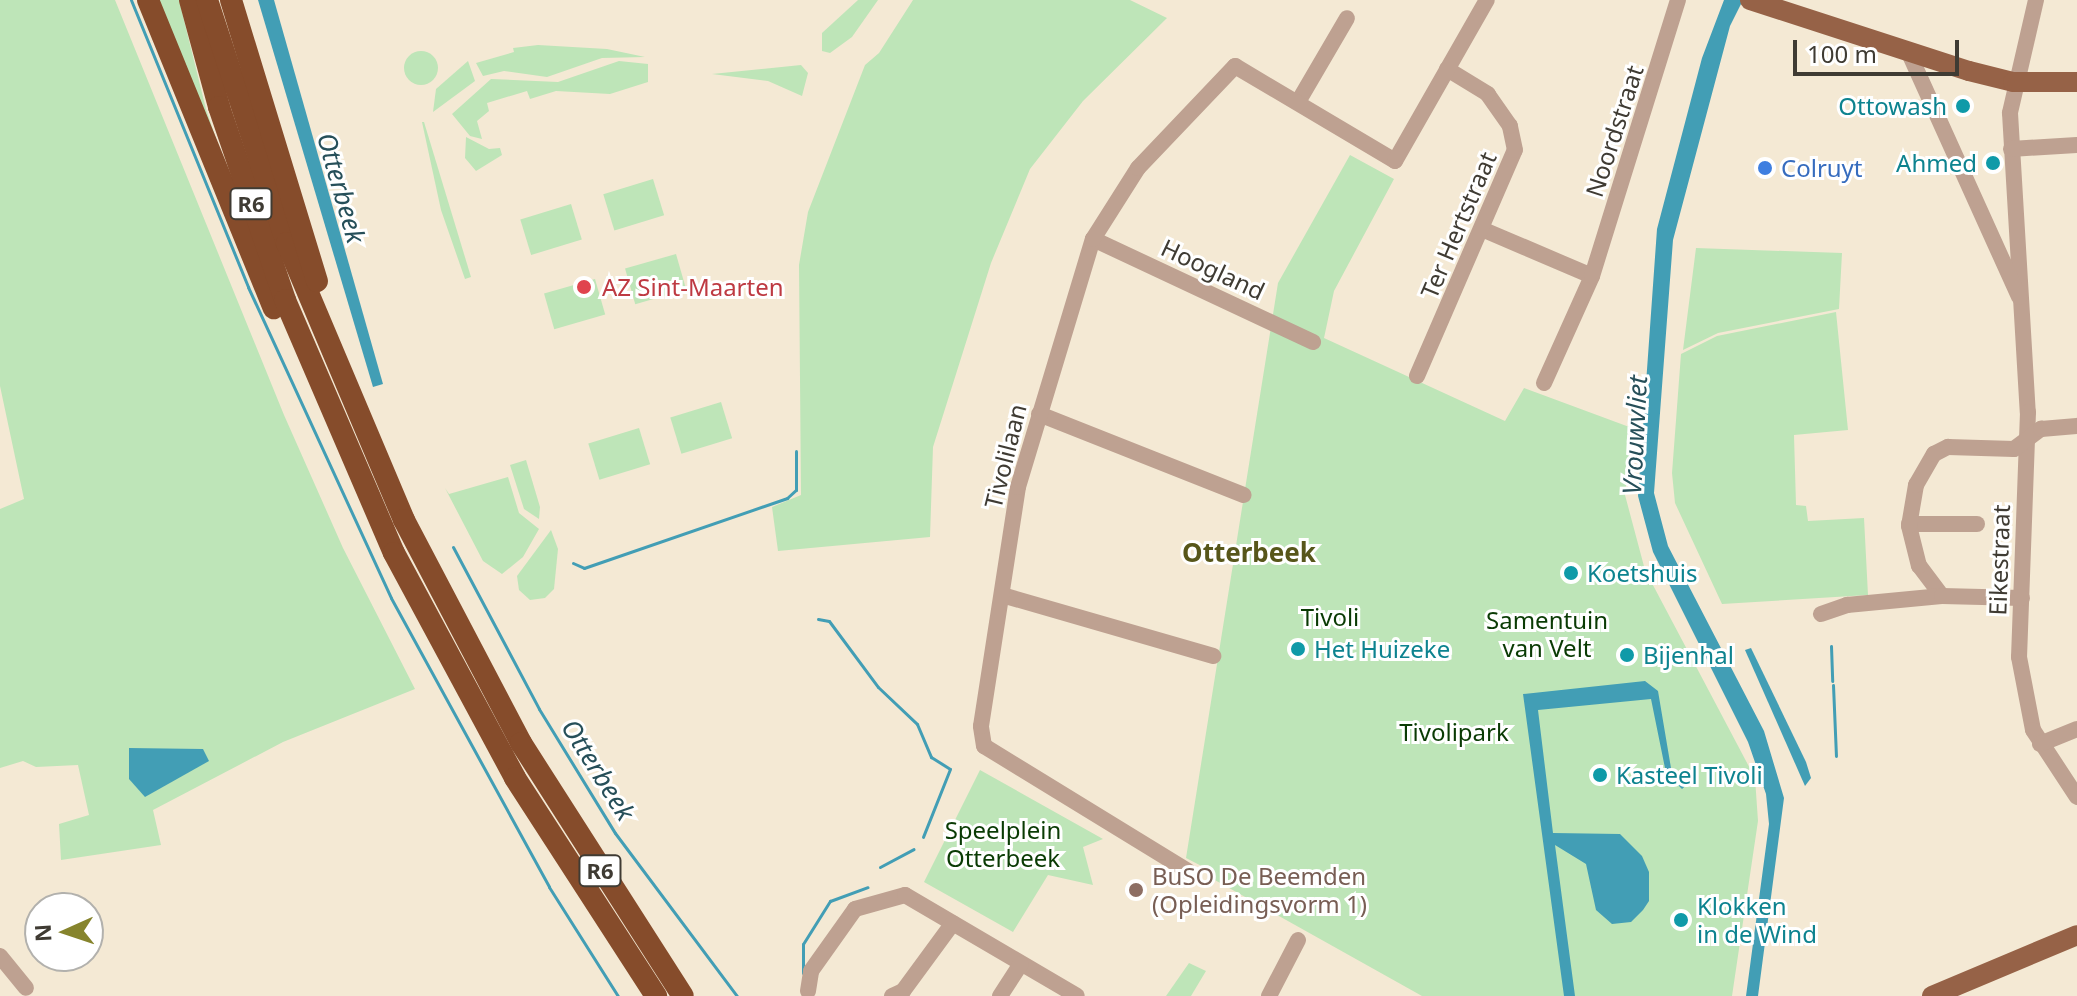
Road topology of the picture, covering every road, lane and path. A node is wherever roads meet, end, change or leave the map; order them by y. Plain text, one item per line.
1 (148, 0) edge
2 (190, 0) edge
3 (207, 0) edge
4 (231, 0) edge
5 (1487, 0) edge
6 (1678, 0) edge
7 (1750, 0) edge
8 (2036, 0) edge
9 (1347, 18) dead end
10 (1908, 51) junction
11 (1447, 69) junction
12 (2013, 82) junction
13 (2077, 82) edge
14 (1298, 102) junction
15 (2077, 145) edge
16 (2011, 149) junction
17 (1484, 230) junction
18 (1093, 239) junction
19 (1592, 276) junction
20 (2024, 309) junction
21 (1313, 342) dead end
22 (1417, 376) dead end
23 (1544, 383) dead end
24 (337, 398) junction
25 (1039, 414) junction
26 (2077, 426) edge
27 (2028, 437) junction
28 (1244, 495) dead end
29 (1909, 524) junction
30 (1977, 524) dead end
31 (1002, 595) junction
32 (1942, 596) junction
33 (2022, 598) junction
34 (1821, 614) dead end
35 (1213, 656) dead end
36 (2077, 729) edge
37 (2040, 744) junction
38 (2077, 797) edge
39 (1188, 871) dead end
40 (953, 923) junction
41 (2077, 935) edge
42 (1298, 940) dead end
43 (0, 956) edge
44 (630, 959) junction
45 (1021, 964) junction
46 (26, 988) dead end
47 (808, 991) dead end
48 (644, 996) edge
49 (656, 996) edge
50 (683, 996) edge
51 (892, 996) edge
52 (1000, 996) edge
53 (1077, 996) edge
54 (1269, 996) edge
55 (1932, 996) edge

1 - 24 highway
2 - 24 highway, R6
3 - 24 highway, R6
4 - 24 highway
5 - 11 street, Tivolilaan
6 - 19 street, Noordstraat
7 - 10 main road
8 - 12 street, Eikestraat
9 - 14 street
10 - 12 main road
10 - 20 street, Eikestraat
11 - 14 street, Tivolilaan
11 - 17 street, Ter Hertstraat
12 - 13 main road
12 - 16 street, Eikestraat
14 - 18 street, Tivolilaan
15 - 16 street
16 - 20 street, Eikestraat
17 - 19 street
17 - 22 street, Ter Hertstraat
18 - 21 street, Hoogland
18 - 25 street, Tivolilaan
19 - 23 street, Noordstraat
20 - 27 street, Eikestraat
24 - 44 highway, R6
24 - 50 highway, R6
25 - 28 street
25 - 31 street, Tivolilaan
26 - 27 street
27 - 29 street
27 - 33 street, Eikestraat
29 - 30 street
29 - 32 street
31 - 35 street
31 - 39 street, Tivolilaan
32 - 33 street
32 - 34 street
33 - 37 street, Eikestraat
36 - 37 street
37 - 38 street, Eikestraat
40 - 45 street
40 - 47 street
40 - 51 street
41 - 55 main road
42 - 54 street
43 - 46 street
44 - 48 highway
44 - 49 highway, R6
45 - 52 street
45 - 53 street

